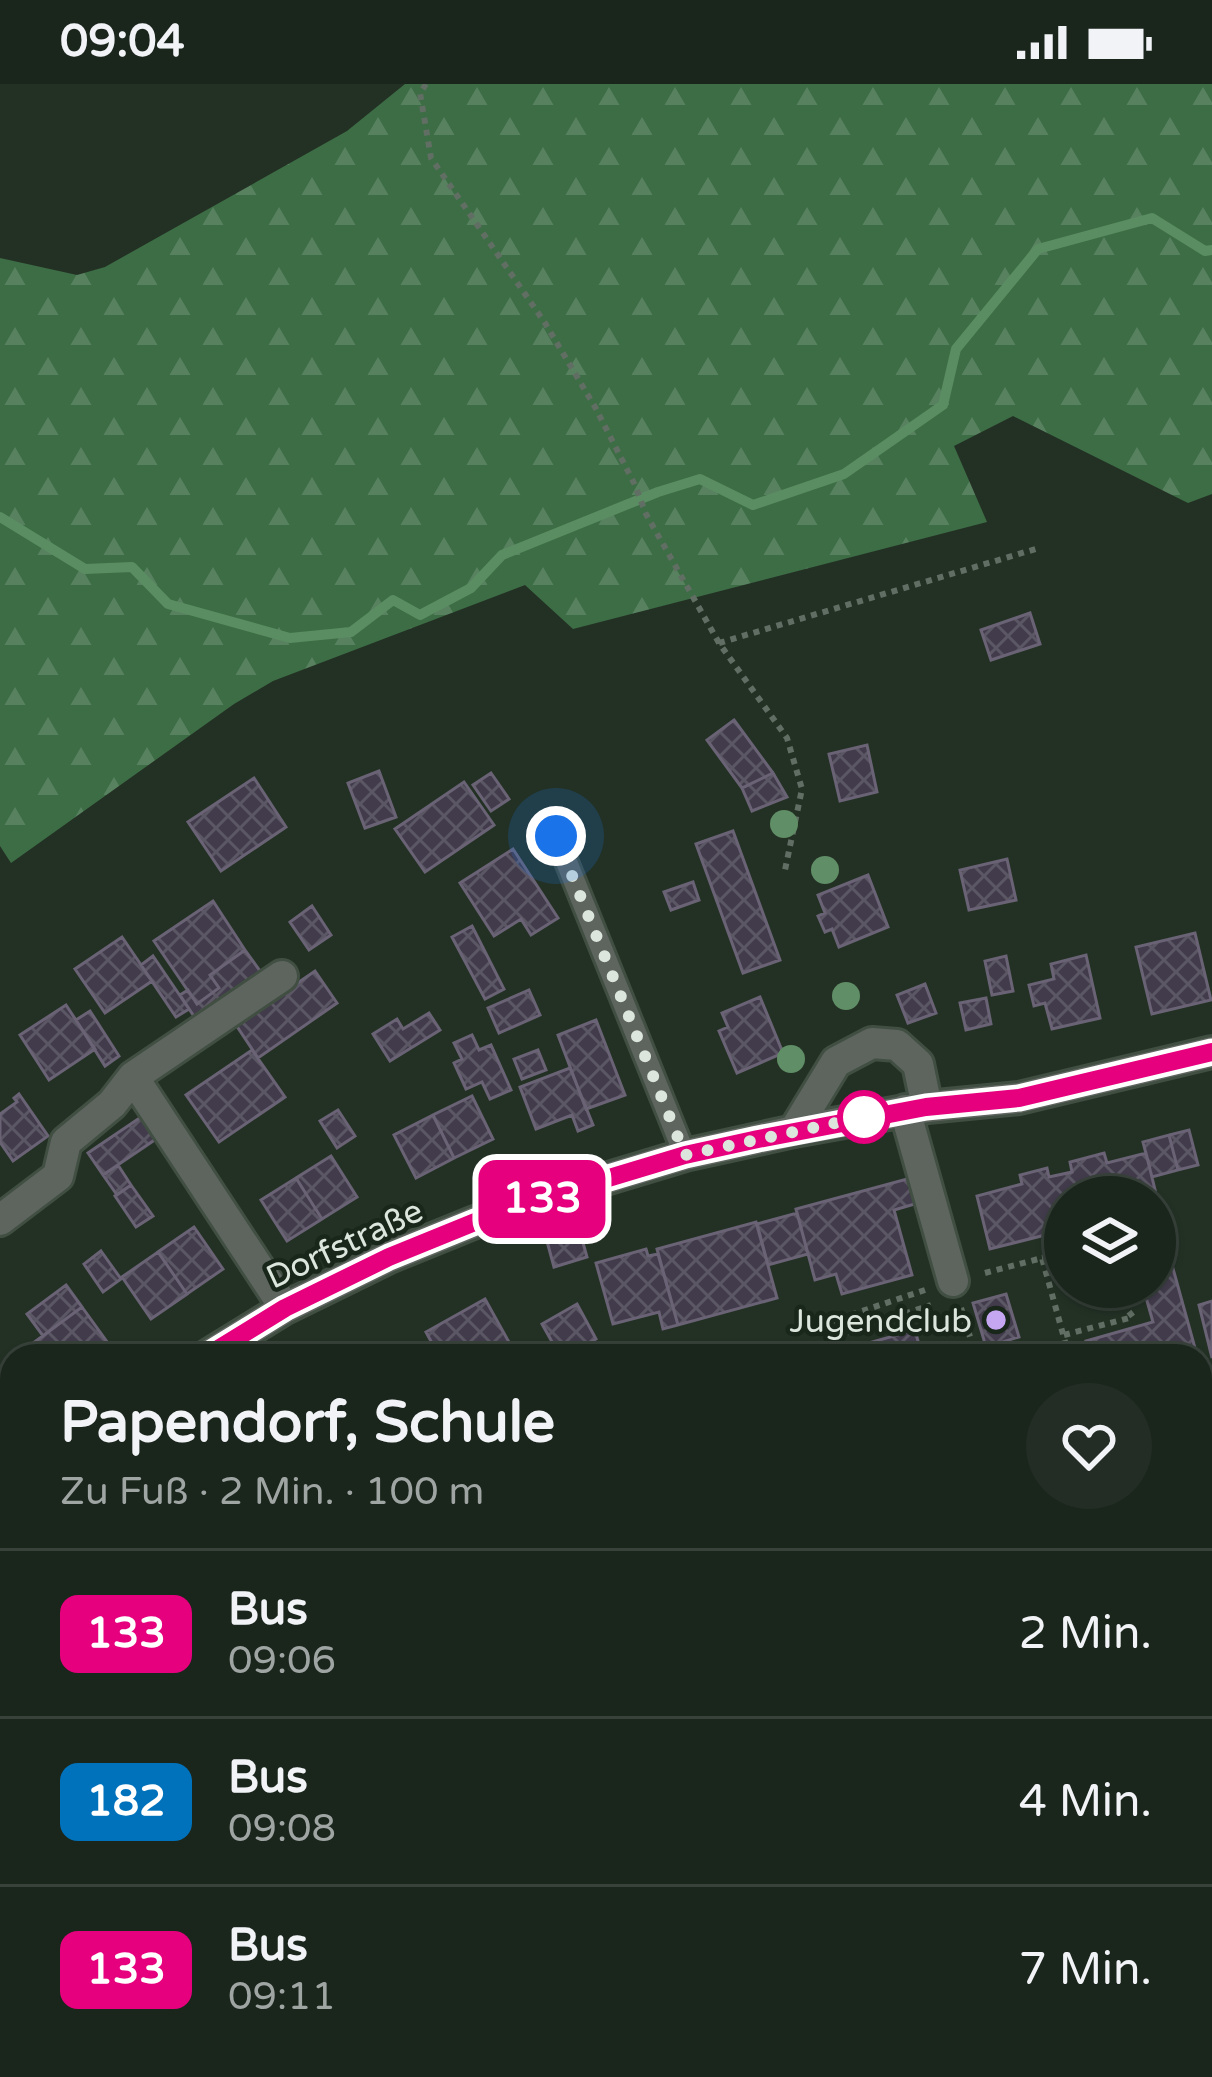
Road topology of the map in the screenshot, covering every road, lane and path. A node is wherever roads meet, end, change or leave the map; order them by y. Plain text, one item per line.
1 (426, 84) edge
2 (1039, 548) dead end
3 (718, 643) junction
4 (556, 836) dead end
5 (785, 870) dead end
6 (282, 976) dead end
7 (1212, 1052) edge
8 (133, 1077) junction
9 (916, 1108) junction
10 (794, 1131) junction
11 (685, 1155) junction
12 (0, 1220) edge
13 (1042, 1258) joint
14 (955, 1288) junction
15 (285, 1308) junction
16 (1126, 1308) edge
17 (1064, 1335) junction
18 (226, 1344) edge
19 (972, 1344) edge
20 (1067, 1344) edge

1 - 3 path
2 - 3 path
3 - 5 path
4 - 11 lane
6 - 8 street
7 - 9 street, Dorfstraße
8 - 12 street
8 - 15 street
9 - 10 street, Dorfstraße
9 - 10 street
9 - 14 street
10 - 11 street, Dorfstraße
11 - 15 street, Dorfstraße
13 - 14 path
13 - 17 path
14 - 14 path
14 - 19 path
15 - 18 street, Dorfstraße
16 - 17 path
17 - 20 path

